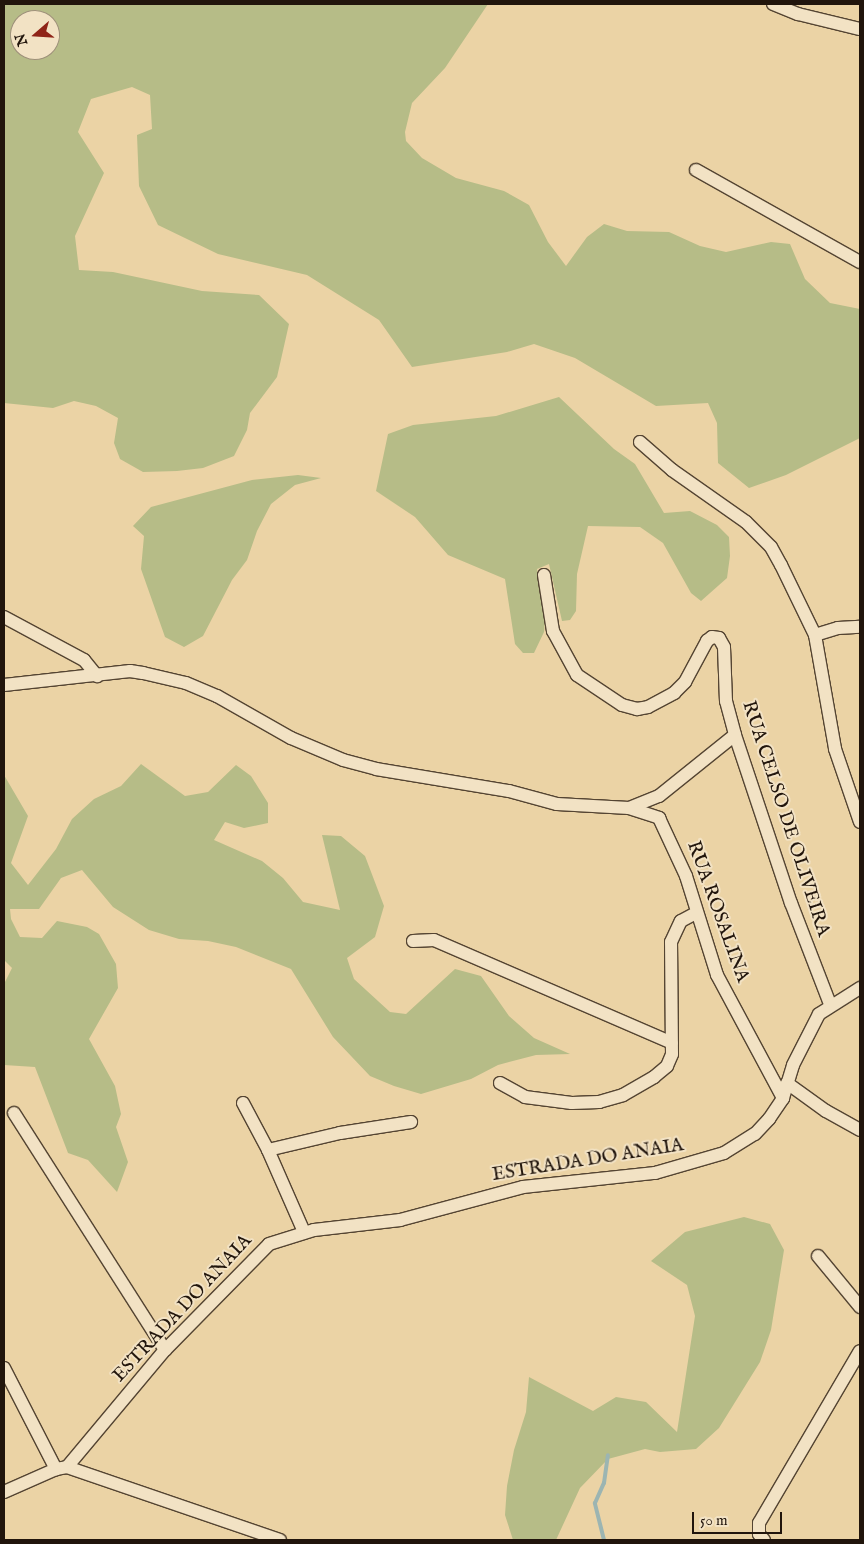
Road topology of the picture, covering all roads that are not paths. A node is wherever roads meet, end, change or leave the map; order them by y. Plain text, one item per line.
1 (773, 4) edge
2 (860, 30) edge
3 (696, 170) dead end
4 (860, 262) edge
5 (640, 442) dead end
6 (544, 575) dead end
7 (4, 617) edge
8 (860, 627) edge
9 (815, 635) junction
10 (97, 676) junction
11 (4, 685) edge
12 (734, 735) junction
13 (659, 796) junction
14 (629, 808) junction
15 (659, 818) junction
16 (860, 822) edge
17 (696, 913) junction
18 (413, 941) dead end
19 (860, 988) edge
20 (830, 1004) junction
21 (672, 1043) junction
22 (500, 1083) dead end
23 (787, 1083) junction
24 (783, 1098) junction
25 (243, 1104) dead end
26 (14, 1113) dead end
27 (411, 1122) dead end
28 (860, 1130) edge
29 (268, 1150) junction
30 (304, 1232) junction
31 (818, 1256) dead end
32 (860, 1307) edge
33 (165, 1350) junction
34 (860, 1351) edge
35 (4, 1368) edge
36 (61, 1468) junction
37 (4, 1492) edge
38 (246, 1535) edge
39 (761, 1537) edge
40 (280, 1540) edge

1 - 2 street
3 - 4 street
5 - 9 street
6 - 12 street, RUA CELSO DE OLIVEIRA
7 - 10 street
8 - 9 street
9 - 16 street
10 - 11 street
10 - 14 street
12 - 13 street
12 - 20 street, RUA CELSO DE OLIVEIRA
13 - 14 street
13 - 15 street, RUA ROSALINA
14 - 15 street
15 - 17 street, RUA ROSALINA
17 - 21 street
17 - 24 street, RUA ROSALINA
18 - 21 street
19 - 20 street, ESTRADA DO ANAIA
20 - 23 street, ESTRADA DO ANAIA
21 - 22 street
23 - 24 street, ESTRADA DO ANAIA
23 - 28 street
24 - 30 street, ESTRADA DO ANAIA
25 - 29 street
26 - 33 street
27 - 29 street
29 - 30 street
30 - 33 street, ESTRADA DO ANAIA
31 - 32 street
33 - 36 street, ESTRADA DO ANAIA
34 - 39 street
35 - 36 street
36 - 37 street
36 - 38 street
38 - 40 street

